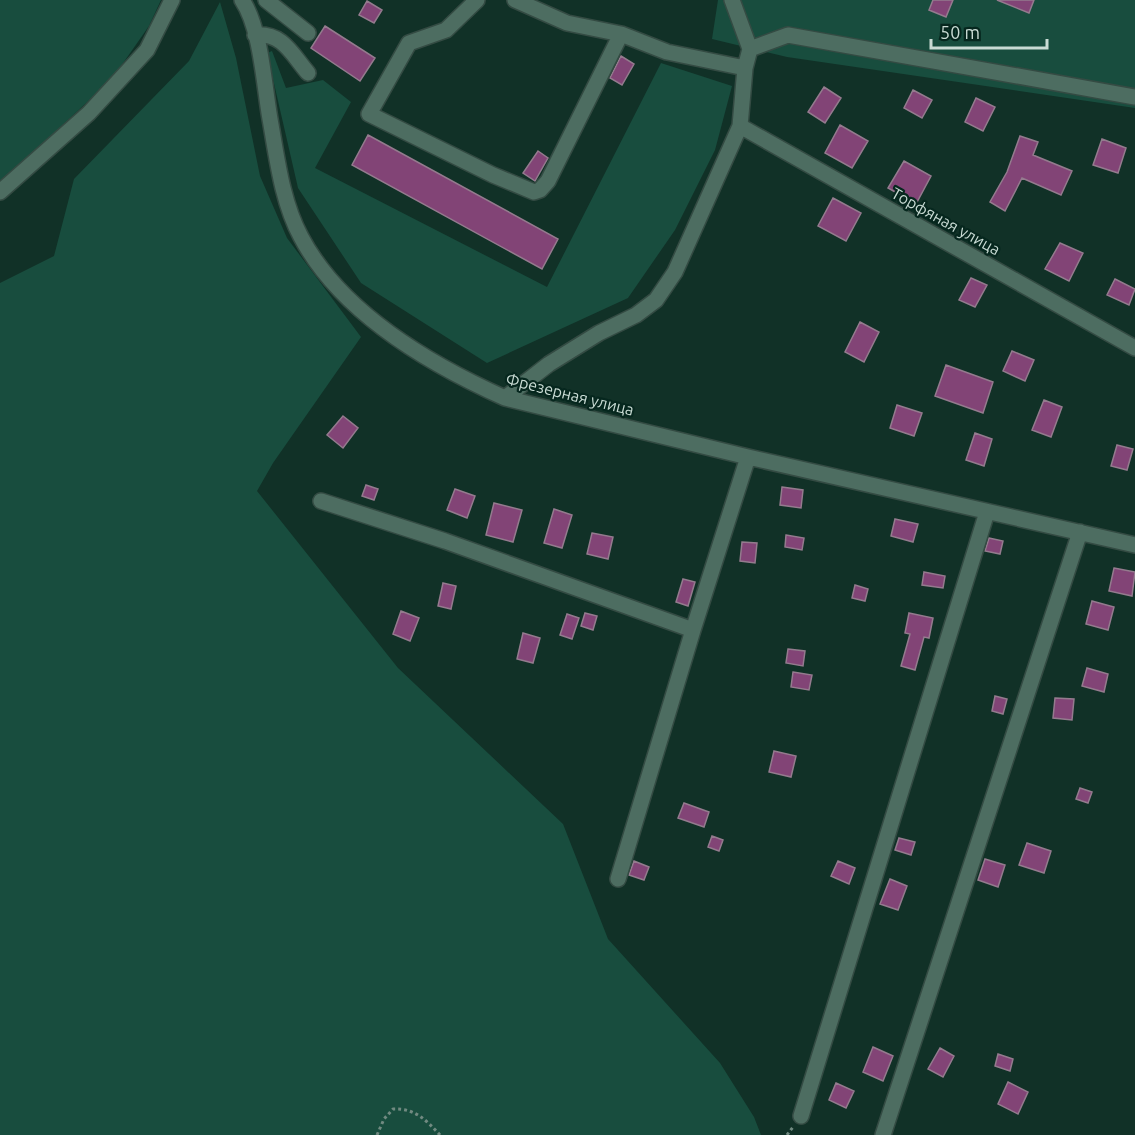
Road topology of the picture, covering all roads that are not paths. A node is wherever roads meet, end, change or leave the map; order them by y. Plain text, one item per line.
1 (172, 0) edge
2 (266, 0) edge
3 (477, 0) edge
4 (514, 0) edge
5 (732, 0) edge
6 (247, 2) edge
7 (308, 33) dead end
8 (621, 34) junction
9 (255, 35) junction
10 (750, 49) junction
11 (745, 68) junction
12 (308, 73) dead end
13 (1135, 97) edge
14 (740, 126) junction
15 (0, 192) edge
16 (1135, 348) edge
17 (505, 398) junction
18 (748, 457) junction
19 (321, 501) dead end
20 (987, 512) junction
21 (1080, 532) junction
22 (1135, 545) edge
23 (693, 630) junction
24 (618, 879) dead end
25 (801, 1116) dead end
26 (883, 1135) edge

1 - 15 street
2 - 7 street
3 - 8 street
4 - 8 street
5 - 10 street
6 - 9 street, Фрезерная улица
8 - 11 street
9 - 12 street
9 - 17 street, Фрезерная улица
10 - 11 street
10 - 13 street
11 - 14 street
14 - 16 street, Торфяная улица
14 - 17 street
17 - 18 street, Фрезерная улица
18 - 20 street, Фрезерная улица
18 - 23 street
19 - 23 street
20 - 21 street, Фрезерная улица
20 - 25 street
21 - 22 street, Фрезерная улица
21 - 26 street
23 - 24 street

